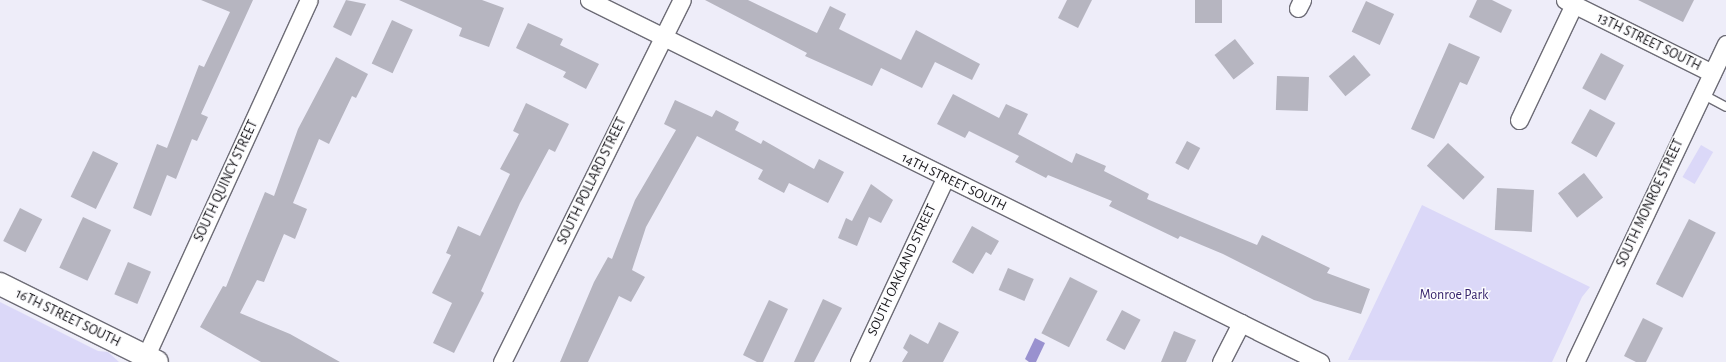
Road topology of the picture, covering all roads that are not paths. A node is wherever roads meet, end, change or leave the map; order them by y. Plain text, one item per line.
1 (309, 0) edge
2 (589, 0) edge
3 (682, 0) edge
4 (1569, 2) edge
5 (665, 36) junction
6 (1726, 44) edge
7 (1712, 73) junction
8 (1702, 94) junction
9 (1726, 107) edge
10 (1519, 120) dead end
11 (945, 178) junction
12 (0, 284) edge
13 (1241, 322) junction
14 (149, 360) edge
15 (502, 362) edge
16 (859, 362) edge
17 (1221, 362) edge
18 (1320, 362) edge
19 (1575, 362) edge

1 - 14 street, SOUTH QUINCY STREET
2 - 5 street, 14TH STREET SOUTH
3 - 5 street, SOUTH POLLARD STREET
4 - 7 street, 13TH STREET SOUTH
4 - 10 street
5 - 11 street, 14TH STREET SOUTH
5 - 15 street, SOUTH POLLARD STREET
6 - 7 street, SOUTH MONROE STREET
7 - 8 street, SOUTH MONROE STREET
8 - 9 lane, 13TH STREET SOUTH
8 - 19 street, SOUTH MONROE STREET
11 - 13 street, 14TH STREET SOUTH
11 - 16 street, SOUTH OAKLAND STREET
12 - 14 street, 16TH STREET SOUTH
13 - 17 street
13 - 18 street, 14TH STREET SOUTH

